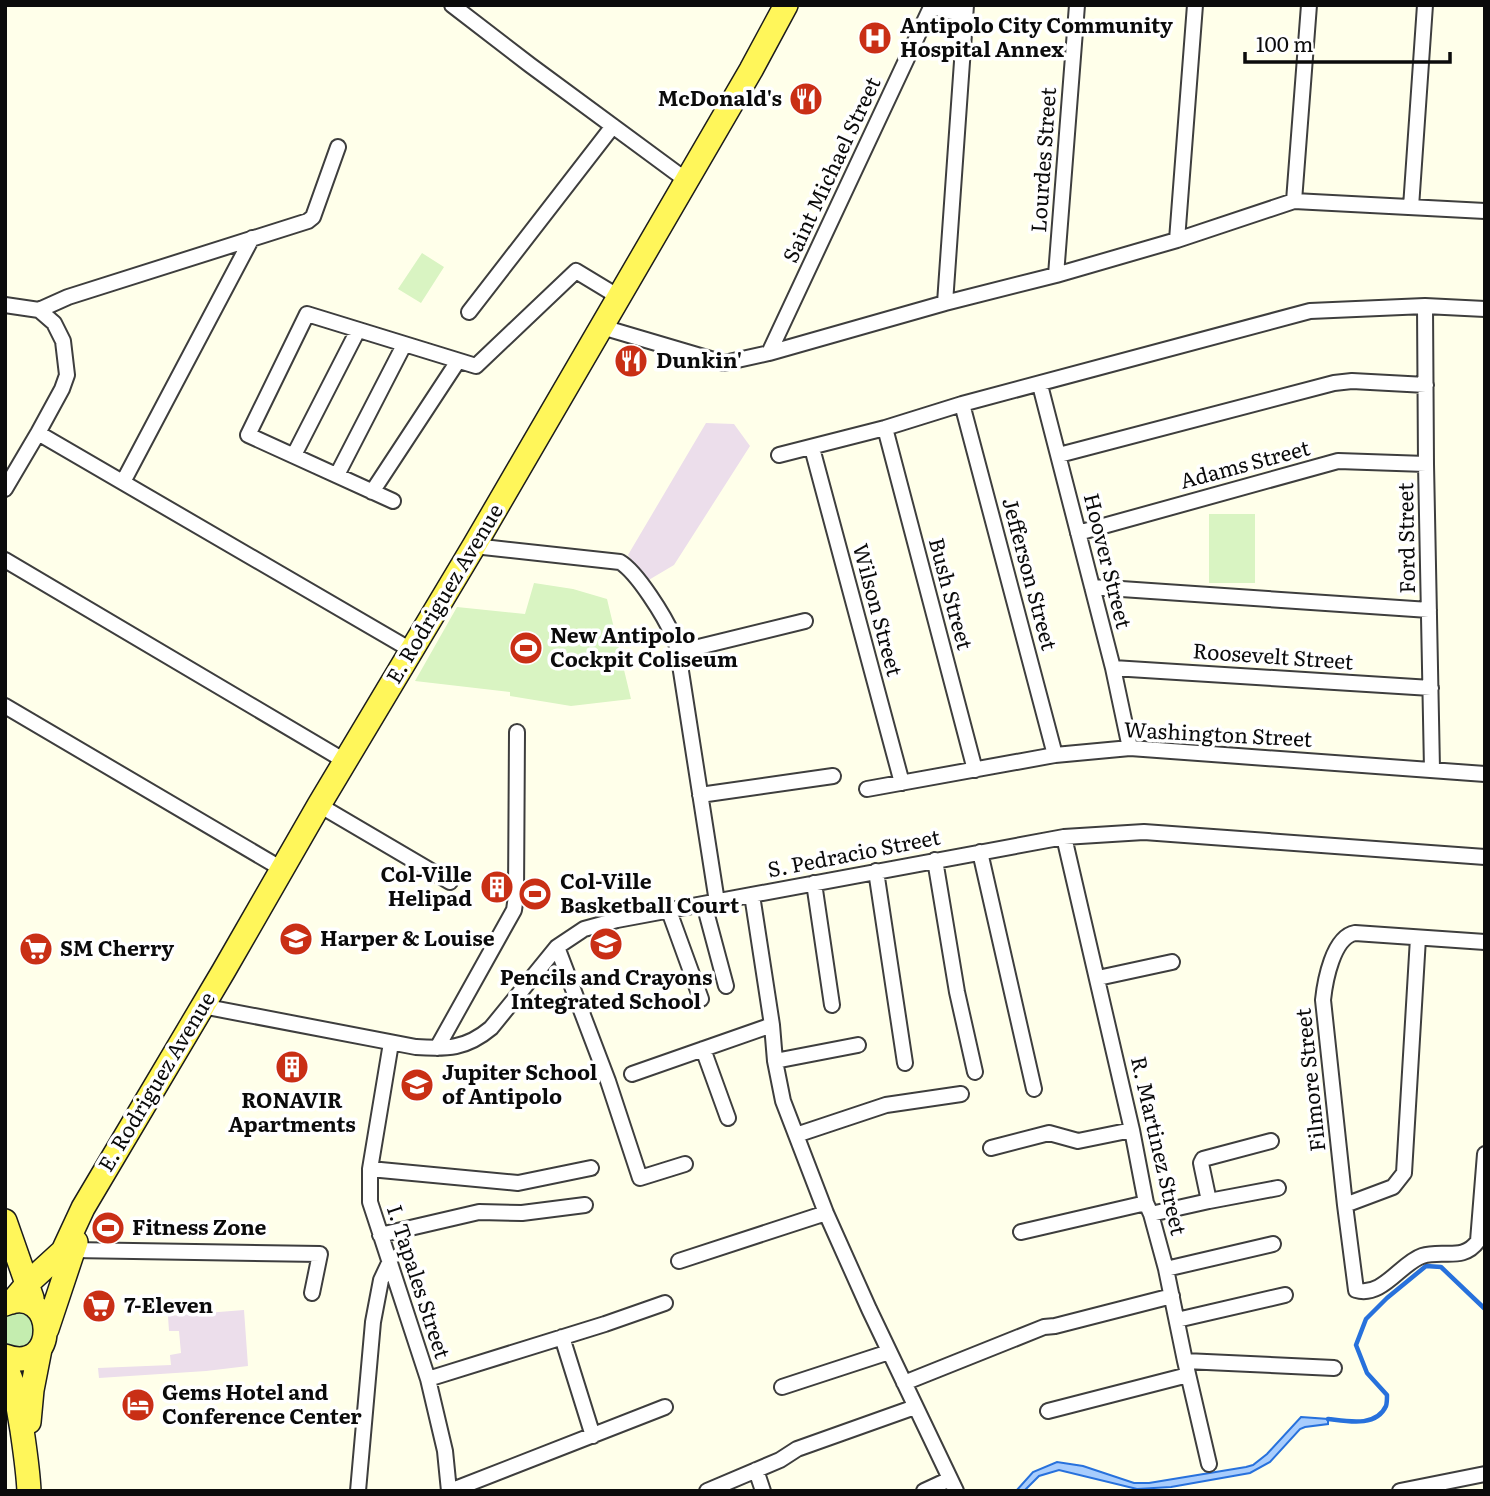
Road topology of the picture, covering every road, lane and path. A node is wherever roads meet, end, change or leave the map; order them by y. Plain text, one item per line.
1 (452, 5) edge
2 (1077, 5) edge
3 (1195, 5) edge
4 (1309, 5) edge
5 (1425, 5) edge
6 (932, 6) edge
7 (779, 9) edge
8 (965, 10) edge
9 (613, 126) junction
10 (338, 147) dead end
11 (686, 180) junction
12 (1294, 201) junction
13 (1411, 207) junction
14 (1485, 211) edge
15 (252, 238) junction
16 (1177, 240) junction
17 (1056, 275) junction
18 (619, 297) junction
19 (945, 303) junction
20 (5, 305) edge
21 (1425, 306) junction
22 (1485, 309) edge
23 (39, 310) junction
24 (469, 312) dead end
25 (602, 327) junction
26 (358, 330) junction
27 (404, 345) junction
28 (769, 353) junction
29 (458, 361) junction
30 (1040, 385) junction
31 (1426, 385) junction
32 (962, 404) junction
33 (885, 428) junction
34 (38, 433) junction
35 (812, 448) junction
36 (294, 455) junction
37 (779, 455) dead end
38 (1059, 455) junction
39 (1426, 464) junction
40 (337, 475) junction
41 (123, 482) junction
42 (5, 489) edge
43 (372, 492) junction
44 (393, 501) dead end
45 (1078, 533) junction
46 (474, 546) junction
47 (5, 560) edge
48 (1092, 587) junction
49 (1429, 610) junction
50 (805, 621) dead end
51 (411, 650) junction
52 (678, 652) junction
53 (1113, 668) junction
54 (1431, 688) junction
55 (5, 706) edge
56 (517, 732) dead end
57 (1130, 748) junction
58 (1055, 755) junction
59 (345, 761) junction
60 (1432, 769) junction
61 (975, 770) junction
62 (1485, 774) edge
63 (833, 776) dead end
64 (902, 783) junction
65 (867, 789) dead end
66 (700, 795) junction
67 (319, 805) junction
68 (1064, 837) junction
69 (980, 852) junction
70 (1485, 857) edge
71 (935, 860) junction
72 (282, 869) junction
73 (876, 871) junction
74 (450, 882) dead end
75 (814, 883) junction
76 (752, 895) junction
77 (711, 903) junction
78 (669, 911) junction
79 (1418, 938) junction
80 (1485, 942) edge
81 (557, 947) junction
82 (1172, 962) dead end
83 (1098, 978) junction
84 (726, 986) dead end
85 (701, 999) dead end
86 (832, 1005) dead end
87 (202, 1006) junction
88 (772, 1025) junction
89 (391, 1042) junction
90 (858, 1045) dead end
91 (437, 1048) junction
92 (703, 1049) junction
93 (775, 1061) junction
94 (905, 1063) dead end
95 (975, 1072) dead end
96 (632, 1074) dead end
97 (1034, 1089) dead end
98 (961, 1094) dead end
99 (728, 1118) dead end
100 (1132, 1130) junction
101 (796, 1135) junction
102 (1271, 1141) dead end
103 (991, 1148) dead end
104 (1485, 1154) edge
105 (685, 1164) dead end
106 (591, 1168) dead end
107 (370, 1169) junction
108 (100, 1180) junction
109 (1279, 1188) dead end
110 (1209, 1201) junction
111 (585, 1205) dead end
112 (1345, 1205) junction
113 (1148, 1208) junction
114 (825, 1213) junction
115 (5, 1221) edge
116 (1021, 1232) dead end
117 (380, 1235) junction
118 (5, 1236) edge
119 (1273, 1244) dead end
120 (72, 1250) junction
121 (679, 1261) dead end
122 (389, 1263) junction
123 (1166, 1269) junction
124 (312, 1293) dead end
125 (1285, 1295) dead end
126 (1172, 1296) junction
127 (12, 1297) edge
128 (666, 1303) dead end
129 (1177, 1320) junction
130 (562, 1337) junction
131 (43, 1339) junction
132 (889, 1352) junction
133 (5, 1356) edge
134 (5, 1366) edge
135 (1186, 1368) junction
136 (1334, 1368) dead end
137 (428, 1379) junction
138 (904, 1383) junction
139 (782, 1387) dead end
140 (665, 1407) dead end
141 (915, 1407) junction
142 (1048, 1411) dead end
143 (593, 1436) junction
144 (27, 1456) junction
145 (1209, 1464) dead end
146 (756, 1470) junction
147 (1485, 1474) edge
148 (953, 1485) edge
149 (29, 1491) edge
150 (358, 1491) edge
151 (450, 1491) edge
152 (707, 1491) edge
153 (763, 1491) edge
154 (923, 1491) edge
155 (1400, 1491) edge

1 - 9 street
2 - 17 street, Lourdes Street
3 - 16 street
4 - 12 street
5 - 13 street
6 - 8 street
6 - 28 street, Saint Michael Street
7 - 11 main road, E. Rodriguez Avenue
8 - 19 street
9 - 11 street
9 - 24 street
10 - 15 street
11 - 18 main road, E. Rodriguez Avenue
12 - 13 street
12 - 16 street
13 - 14 street
15 - 23 street
15 - 41 street
16 - 17 street
17 - 19 street
18 - 25 main road, E. Rodriguez Avenue
18 - 29 street
19 - 28 street
20 - 23 street
21 - 22 street
21 - 30 street
21 - 31 street, Ford Street
23 - 34 street
25 - 28 street
25 - 46 main road, E. Rodriguez Avenue
26 - 27 street
26 - 36 street
26 - 36 street
27 - 29 street
27 - 40 street
29 - 43 street
30 - 32 street
30 - 38 street, Hoover Street
31 - 38 street
31 - 39 street, Ford Street
32 - 33 street
32 - 58 street, Jefferson Street
33 - 35 street
33 - 61 street, Bush Street
34 - 41 street
34 - 42 street
35 - 37 street
35 - 64 street, Wilson Street
36 - 40 street
38 - 45 street, Hoover Street
39 - 45 street, Adams Street
39 - 49 street, Ford Street
40 - 43 street
41 - 51 street
43 - 44 street
45 - 48 street, Hoover Street
46 - 51 main road, E. Rodriguez Avenue
46 - 52 street
47 - 59 street
48 - 49 street
48 - 53 street, Hoover Street
49 - 54 street, Ford Street
50 - 52 street
51 - 59 main road, E. Rodriguez Avenue
52 - 66 street
53 - 54 street, Roosevelt Street
53 - 57 street, Hoover Street
54 - 60 street, Ford Street
55 - 72 street
56 - 91 street
57 - 58 street, Washington Street
57 - 60 street, Washington Street
58 - 61 street, Washington Street
59 - 67 main road, E. Rodriguez Avenue
60 - 62 street, Washington Street
61 - 64 street, Washington Street
63 - 66 street
64 - 65 street, Washington Street
66 - 77 street
67 - 72 main road, E. Rodriguez Avenue
67 - 74 street
68 - 69 street, S. Pedracio Street
68 - 70 street, S. Pedracio Street
68 - 83 street, R. Martinez Street
69 - 71 street, S. Pedracio Street
69 - 97 street
71 - 73 street, S. Pedracio Street
71 - 95 street
72 - 87 main road, E. Rodriguez Avenue
73 - 75 street, S. Pedracio Street
73 - 94 street
75 - 76 street, S. Pedracio Street
75 - 86 street
76 - 77 street, S. Pedracio Street
76 - 88 street
77 - 78 street, S. Pedracio Street
77 - 84 street
78 - 81 street, S. Pedracio Street
78 - 85 street
79 - 80 street, Filmore Street
79 - 112 street
79 - 112 street, Filmore Street
81 - 91 street, S. Pedracio Street
81 - 105 street
82 - 83 street
83 - 100 street, R. Martinez Street
87 - 89 street, S. Pedracio Street
87 - 108 main road, E. Rodriguez Avenue
88 - 92 street
88 - 93 street
89 - 91 street, S. Pedracio Street
89 - 107 street, I. Tapales Street
90 - 93 street
92 - 96 street
92 - 99 street
93 - 101 street
98 - 101 street
100 - 103 street
100 - 113 street, R. Martinez Street
101 - 114 street
102 - 110 street
104 - 112 street, Filmore Street
106 - 107 street
107 - 117 street, I. Tapales Street
108 - 120 main road, E. Rodriguez Avenue
108 - 127 main road, E. Rodriguez Avenue
109 - 110 street
110 - 113 street
111 - 117 street
113 - 116 street
113 - 123 street, R. Martinez Street
114 - 121 street
114 - 132 street
115 - 127 main road
117 - 122 street, I. Tapales Street
118 - 127 main road
119 - 123 street
120 - 124 street
120 - 131 main road, E. Rodriguez Avenue
122 - 137 street, I. Tapales Street
122 - 150 street
123 - 126 street, R. Martinez Street
125 - 129 street
126 - 129 street, R. Martinez Street
126 - 138 street
127 - 131 main road
128 - 130 street
129 - 135 street, R. Martinez Street
130 - 137 street
130 - 143 street
131 - 133 main road
131 - 144 main road, E. Rodriguez Avenue
132 - 138 street
132 - 139 street
134 - 144 main road
135 - 136 street
135 - 142 street
135 - 145 street, R. Martinez Street
137 - 151 street, I. Tapales Street
138 - 141 street
140 - 143 street
141 - 146 street
141 - 148 street
143 - 151 street
144 - 149 main road
146 - 152 street
146 - 153 street
147 - 155 street
148 - 154 street

